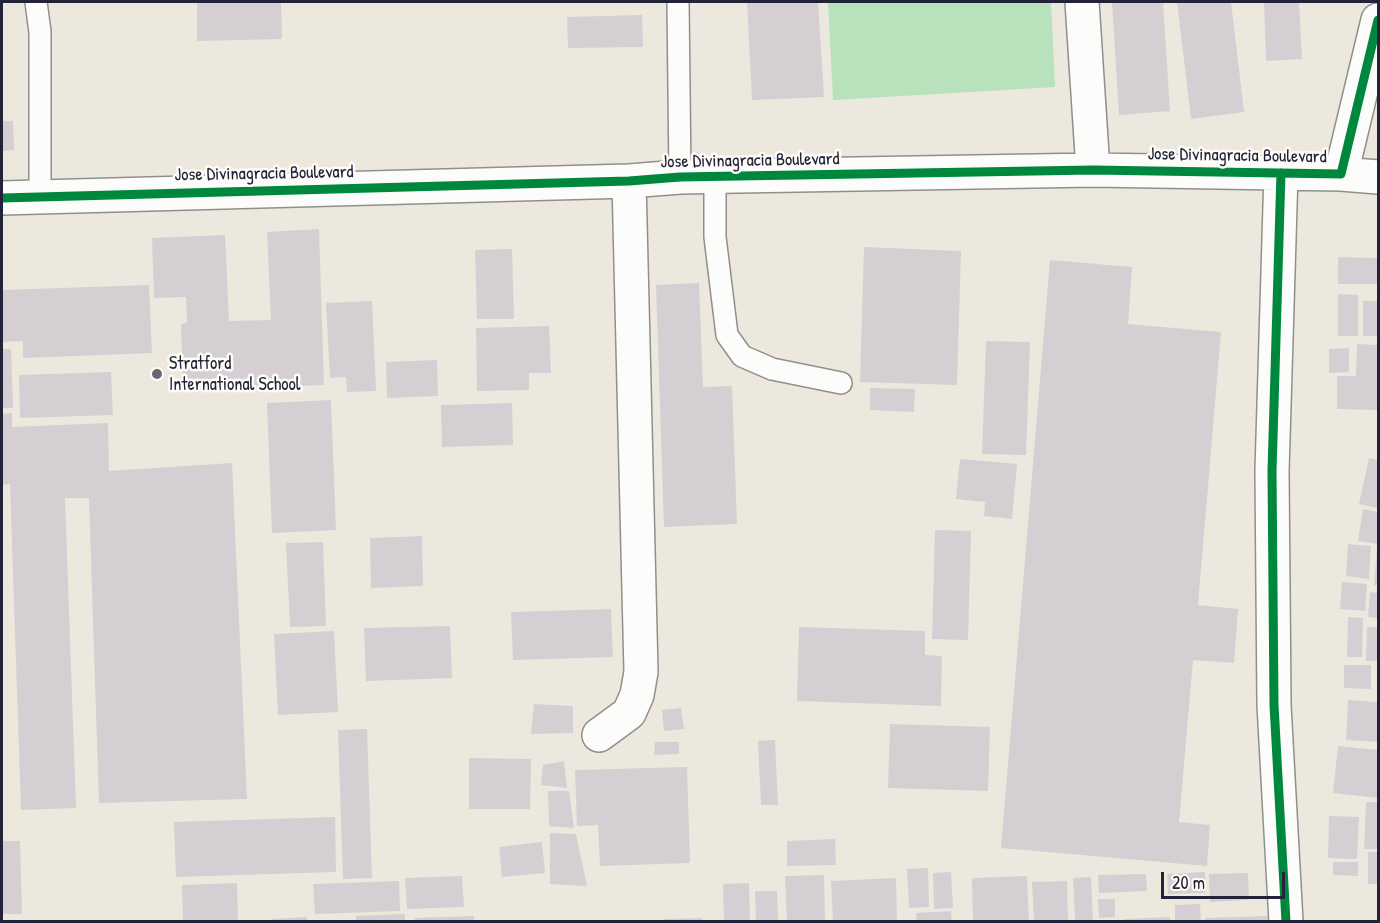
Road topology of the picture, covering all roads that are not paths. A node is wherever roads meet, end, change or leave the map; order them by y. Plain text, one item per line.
1 (36, 2) edge
2 (678, 2) edge
3 (1082, 2) edge
4 (1378, 20) edge
5 (1093, 171) junction
6 (1281, 173) junction
7 (1341, 174) junction
8 (680, 177) junction
9 (715, 177) junction
10 (1378, 177) edge
11 (629, 181) junction
12 (40, 196) junction
13 (2, 198) edge
14 (841, 383) dead end
15 (599, 735) dead end
16 (1286, 921) edge

1 - 12 lane
2 - 8 lane
3 - 5 street
4 - 7 street, Jose Divinagracia Boulevard
5 - 6 street, Jose Divinagracia Boulevard
5 - 9 street, Jose Divinagracia Boulevard
6 - 7 street, Jose Divinagracia Boulevard
6 - 16 street
7 - 10 street
8 - 9 street, Jose Divinagracia Boulevard
8 - 11 street, Jose Divinagracia Boulevard
9 - 14 lane
11 - 12 street, Jose Divinagracia Boulevard
11 - 15 street
12 - 13 street, Jose Divinagracia Boulevard

